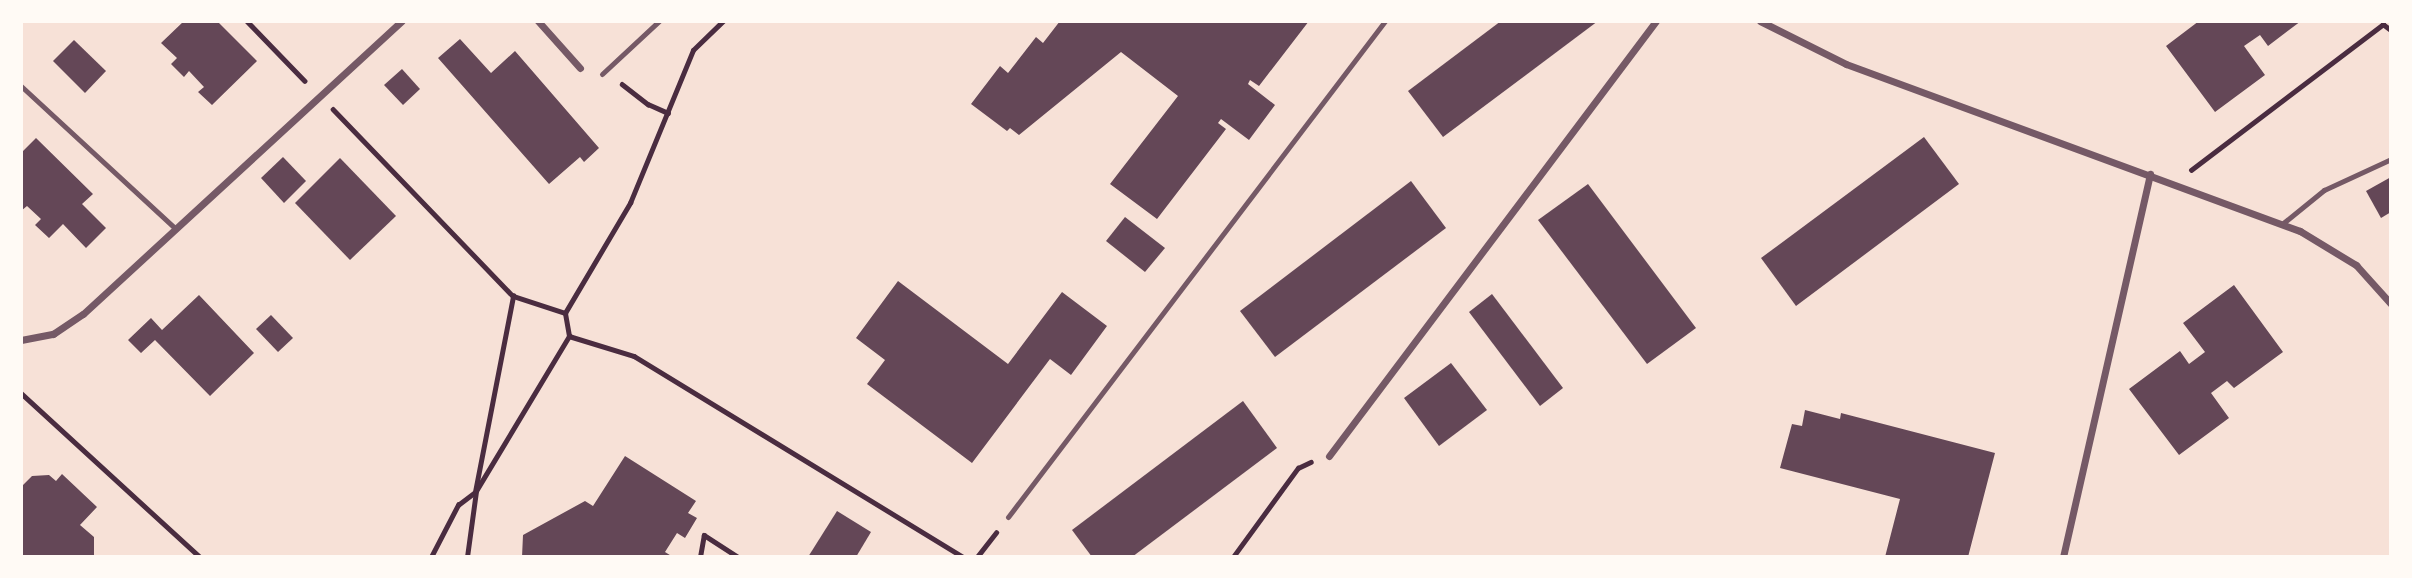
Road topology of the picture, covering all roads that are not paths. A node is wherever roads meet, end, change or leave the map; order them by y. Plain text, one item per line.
1 (402, 21) edge
2 (538, 21) edge
3 (659, 21) edge
4 (1385, 21) edge
5 (1656, 21) edge
6 (1760, 21) edge
7 (580, 68) dead end
8 (602, 74) dead end
9 (21, 86) edge
10 (2391, 159) edge
11 (2150, 174) junction
12 (2282, 224) junction
13 (174, 227) junction
14 (2391, 304) edge
15 (21, 341) edge
16 (1328, 456) road end
17 (1008, 517) road end
18 (2063, 557) edge

1 - 13 street
2 - 7 street
3 - 8 lane
4 - 17 lane
5 - 16 street
6 - 11 street
9 - 13 lane
10 - 12 lane
11 - 12 street
11 - 18 street
12 - 14 street
13 - 15 street

